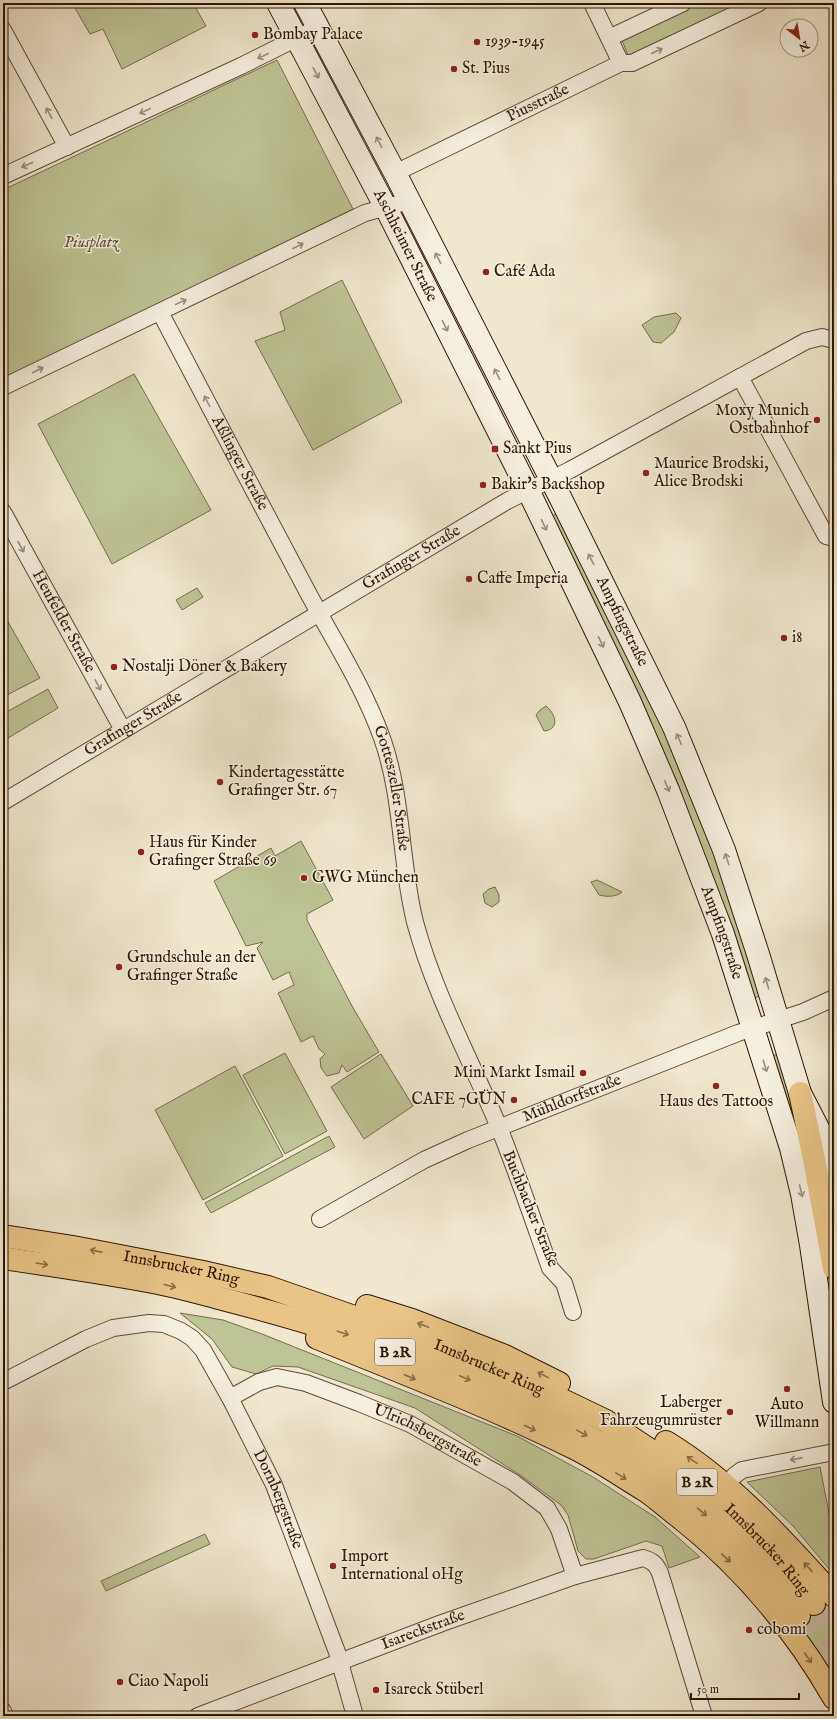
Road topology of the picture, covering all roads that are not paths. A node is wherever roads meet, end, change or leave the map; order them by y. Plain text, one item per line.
1 (278, 3) edge
2 (306, 3) edge
3 (592, 3) edge
4 (683, 3) edge
5 (759, 3) edge
6 (319, 27) junction
7 (3, 30) edge
8 (298, 38) junction
9 (609, 38) junction
10 (621, 63) junction
11 (67, 147) junction
12 (395, 173) junction
13 (3, 176) edge
14 (409, 201) junction
15 (386, 208) junction
16 (160, 312) junction
17 (833, 338) edge
18 (740, 377) junction
19 (3, 387) edge
20 (550, 479) junction
21 (528, 490) junction
22 (3, 512) edge
23 (834, 538) edge
24 (320, 614) junction
25 (123, 730) junction
26 (3, 802) edge
27 (834, 998) edge
28 (778, 1021) junction
29 (753, 1029) junction
30 (800, 1093) junction
31 (498, 1127) junction
32 (834, 1173) edge
33 (320, 1219) dead end
34 (3, 1236) edge
35 (3, 1258) edge
36 (834, 1268) edge
37 (268, 1287) junction
38 (238, 1303) junction
39 (573, 1312) dead end
40 (3, 1382) edge
41 (230, 1398) junction
42 (834, 1402) edge
43 (834, 1452) edge
44 (726, 1486) junction
45 (575, 1576) junction
46 (834, 1596) tunnel mouth
47 (340, 1662) junction
48 (834, 1698) edge
49 (3, 1711) edge
50 (5, 1716) edge
51 (198, 1716) edge
52 (355, 1716) edge
53 (704, 1716) edge

1 - 8 main road, Aschheimer Straße
2 - 6 main road, Aschheimer Straße
3 - 9 street
4 - 9 street
10 -> 5 street, Piusstraße
6 - 8 street
12 -> 6 main road, Aschheimer Straße
11 -> 7 street
8 -> 11 street
8 -> 15 main road, Aschheimer Straße
9 - 10 street
10 - 12 street, Piusstraße
11 -> 13 street
12 - 14 main road, Aschheimer Straße
14 - 15 street
20 -> 14 main road, Aschheimer Straße
16 -> 15 street
15 -> 21 main road, Aschheimer Straße
19 -> 16 street
24 -> 16 street, Aßlinger Straße
17 - 18 street, Grafinger Straße
18 - 20 street, Grafinger Straße
18 - 23 street
20 - 21 street, Grafinger Straße
28 -> 20 main road, Ampfingstraße
21 - 24 street, Grafinger Straße
21 -> 29 main road, Ampfingstraße
22 -> 25 street, Heufelder Straße
24 - 25 street, Grafinger Straße
24 - 31 street, Gotteszeller Straße
25 - 26 street, Grafinger Straße
27 - 28 street, Mühldorfstraße
28 - 29 street, Mühldorfstraße
28 - 30 main road, Ampfingstraße
29 - 31 street, Mühldorfstraße
29 -> 42 main road, Ampfingstraße
30 - 32 main road, Ampfingstraße
30 - 36 highway
31 - 33 street, Mühldorfstraße
31 - 39 street, Buchbacher Straße
37 -> 34 highway, Innsbrucker Ring / B 2R
35 -> 38 highway, Innsbrucker Ring / B 2R
38 -> 37 highway, Innsbrucker Ring / B 2R
44 -> 37 highway
38 -> 48 highway
40 - 41 street, Dornbergstraße
41 - 45 street, Ulrichsbergstraße
41 - 47 street, Dornbergstraße
43 -> 44 street
46 -> 44 highway
45 - 47 street, Isareckstraße
45 - 53 street, Isareckstraße
47 - 51 street, Isareckstraße
47 - 52 street, Dornbergstraße
49 - 50 street

